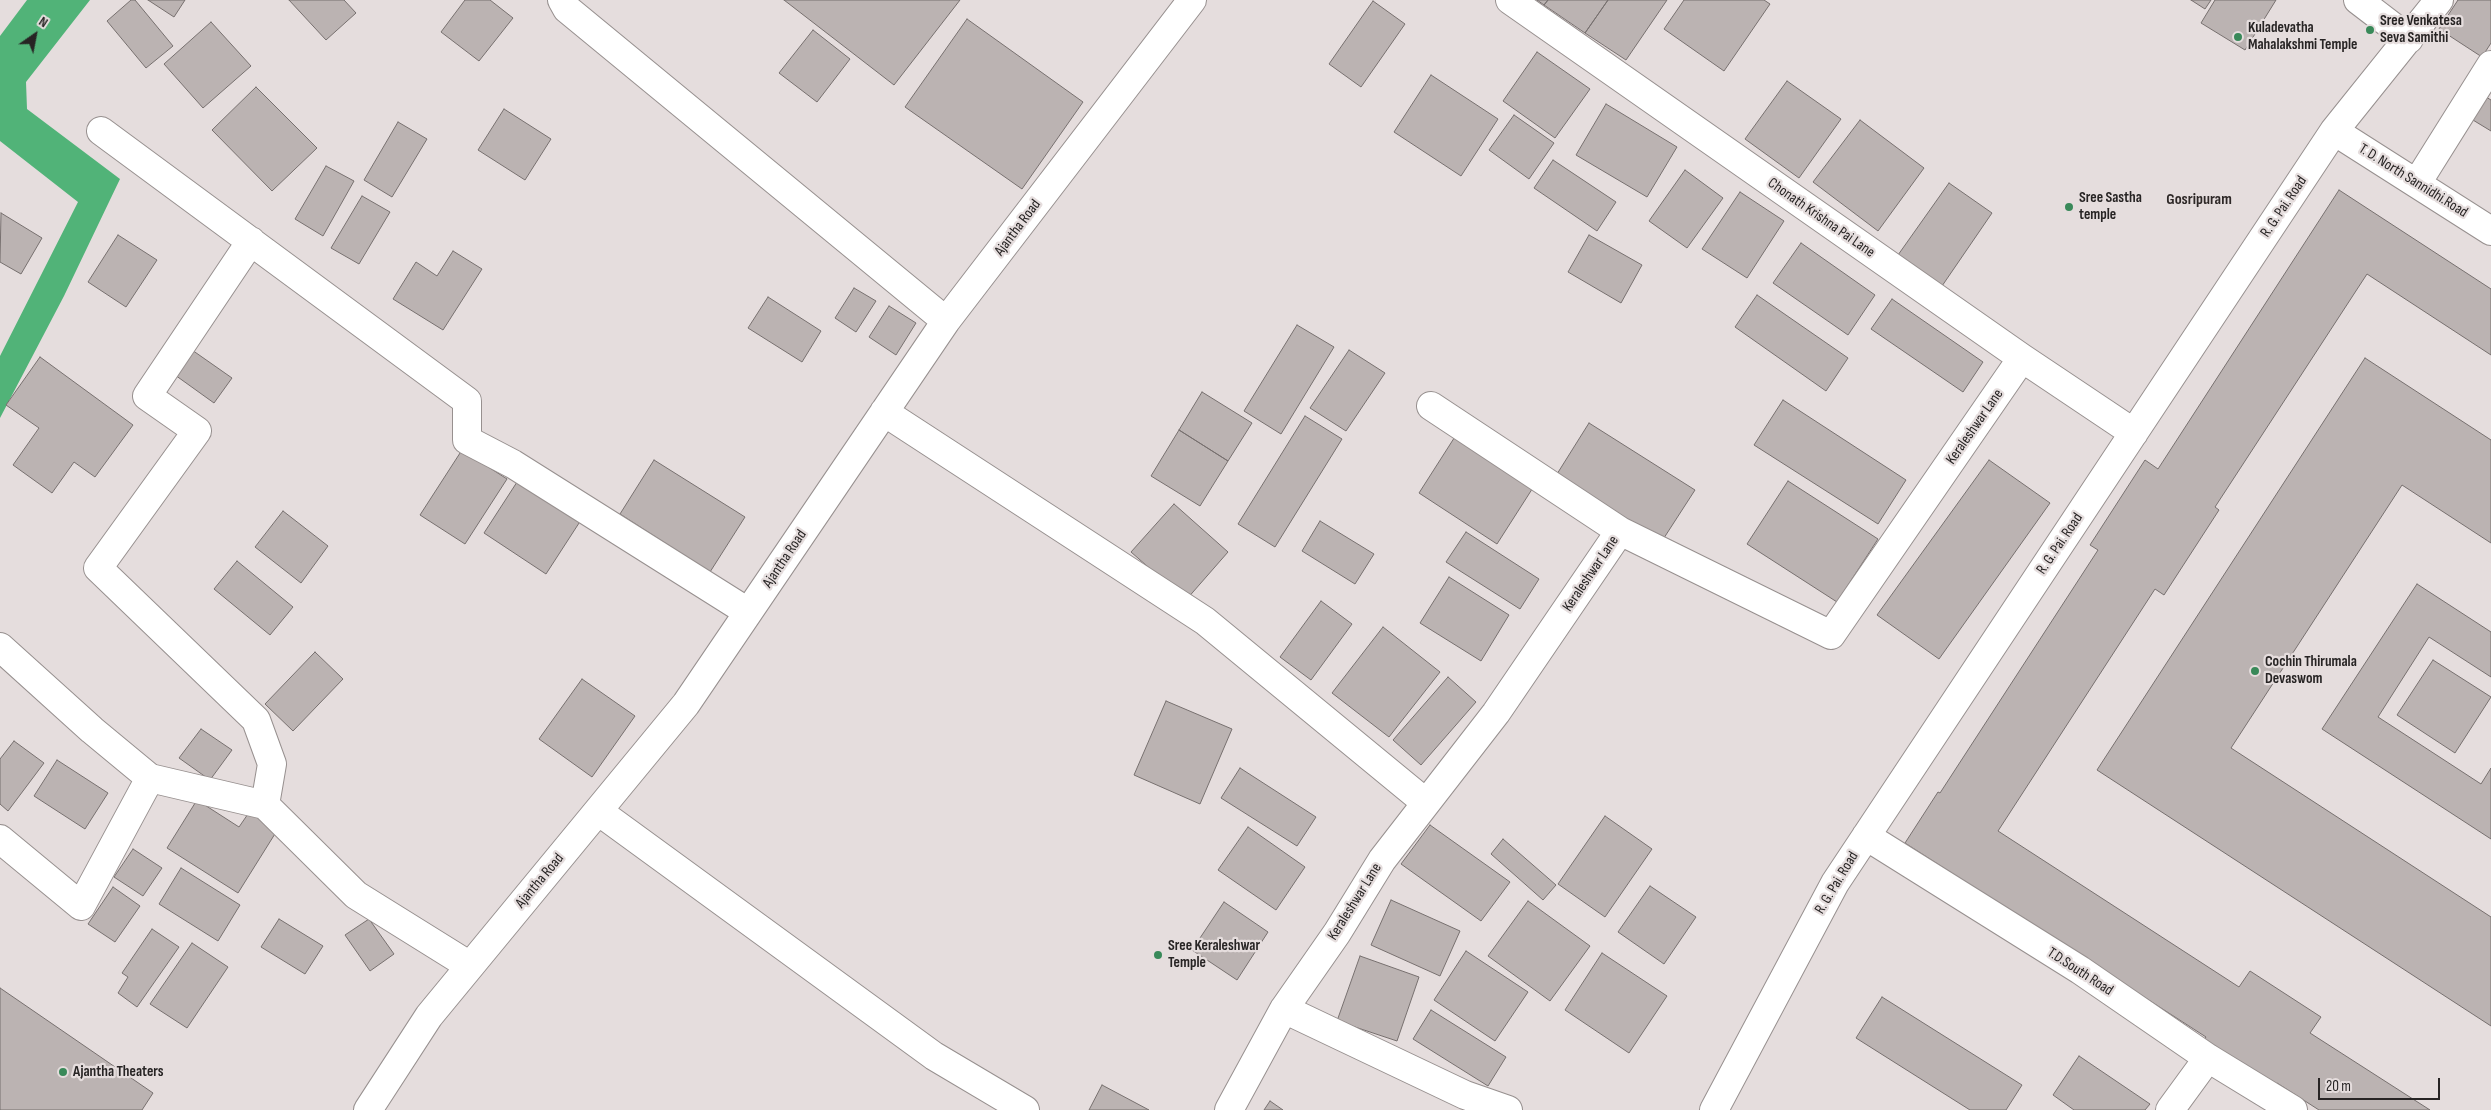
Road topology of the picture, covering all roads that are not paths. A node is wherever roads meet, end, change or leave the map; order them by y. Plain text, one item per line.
1 (562, 0) edge
2 (1192, 0) edge
3 (1510, 0) edge
4 (2358, 0) edge
5 (2439, 0) edge
6 (2409, 39) junction
7 (2491, 65) edge
8 (101, 131) dead end
9 (2334, 131) junction
10 (2417, 183) junction
11 (2491, 231) edge
12 (251, 241) junction
13 (946, 321) junction
14 (2022, 358) junction
15 (1431, 406) dead end
16 (884, 412) junction
17 (2134, 432) junction
18 (1620, 531) junction
19 (748, 612) junction
20 (0, 647) edge
21 (150, 778) junction
22 (1425, 802) junction
23 (266, 805) junction
24 (598, 811) junction
25 (1866, 836) junction
26 (0, 839) edge
27 (470, 966) junction
28 (1284, 1009) junction
29 (2208, 1058) junction
30 (368, 1110) edge
31 (1025, 1110) edge
32 (1230, 1110) edge
33 (1508, 1110) edge
34 (1714, 1110) edge
35 (2170, 1110) edge
36 (2293, 1110) edge

1 - 13 street
2 - 13 street, Ajantha Road
3 - 14 street, Chonath Krishna Pai Lane
4 - 6 street
5 - 6 street, R. G. Pai. Road
6 - 9 street, R. G. Pai. Road
7 - 10 street
8 - 12 street
9 - 10 street, T. D. North Sannidhi.Road
9 - 17 street, R. G. Pai. Road
10 - 11 street, T. D. North Sannidhi.Road
12 - 19 street
12 - 23 street
13 - 16 street, Ajantha Road
14 - 17 street, Chonath Krishna Pai Lane
14 - 18 street, Keraleshwar Lane
15 - 18 street
16 - 19 street, Ajantha Road
16 - 22 street
17 - 25 street, R. G. Pai. Road
18 - 22 street, Keraleshwar Lane
19 - 24 street, Ajantha Road
20 - 21 street
21 - 23 street
21 - 26 street
22 - 28 street, Keraleshwar Lane
23 - 27 street
24 - 27 street, Ajantha Road
24 - 31 street
25 - 29 street, T.D.South Road
25 - 34 street, R. G. Pai. Road
27 - 30 street, Ajantha Road
28 - 32 street, Keraleshwar Lane
28 - 33 street
29 - 35 street
29 - 36 street, T.D.South Road

